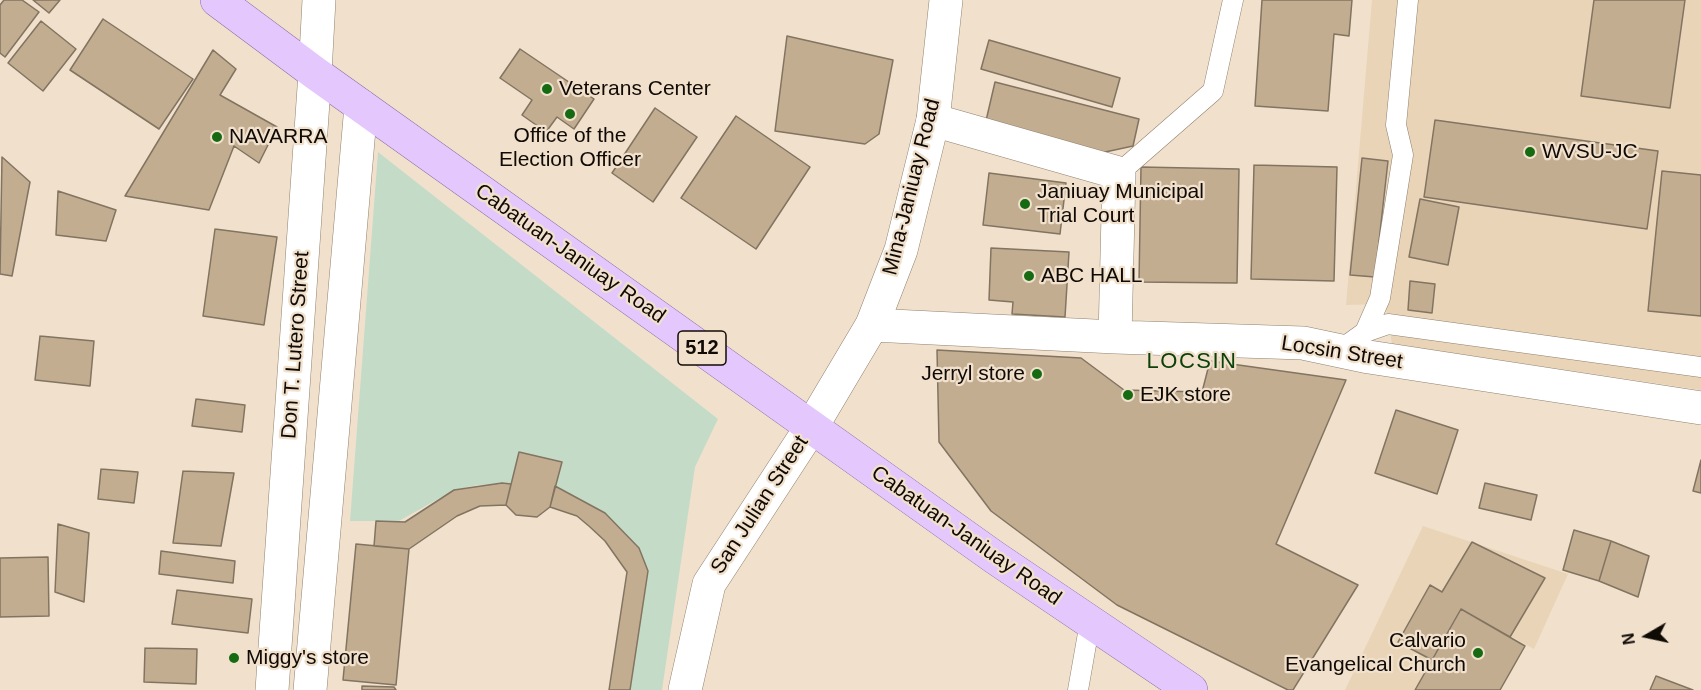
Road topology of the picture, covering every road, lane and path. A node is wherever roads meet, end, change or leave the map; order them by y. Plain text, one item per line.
1 (218, 0) edge
2 (319, 0) edge
3 (946, 0) edge
4 (1233, 0) edge
5 (1408, 0) edge
6 (315, 73) junction
7 (361, 105) junction
8 (933, 120) junction
9 (1119, 173) junction
10 (872, 325) junction
11 (1116, 337) junction
12 (1352, 341) junction
13 (1701, 367) edge
14 (1701, 408) edge
15 (812, 426) junction
16 (1090, 622) junction
17 (272, 690) edge
18 (310, 690) edge
19 (685, 690) edge
20 (1078, 690) edge
21 (1191, 690) edge

1 - 6 main road, Cabatuan-Janiuay Road / 512
2 - 6 street, Don T. Lutero Street
3 - 8 street, Mina-Janiuay Road
4 - 9 lane
5 - 12 lane
6 - 7 main road, Cabatuan-Janiuay Road / 512
6 - 17 street, Don T. Lutero Street
7 - 15 main road, Cabatuan-Janiuay Road / 512
7 - 18 street, Don T. Lutero Street
8 - 9 street
8 - 10 street, Mina-Janiuay Road
9 - 11 street
10 - 11 street, Locsin Street
10 - 15 street, Mina-Janiuay Road
11 - 12 street, Locsin Street
12 - 13 lane
12 - 14 street, Locsin Street
15 - 16 main road, Cabatuan-Janiuay Road / 512
15 - 19 street, San Julian Street
16 - 20 lane
16 - 21 main road, Cabatuan-Janiuay Road / 512

